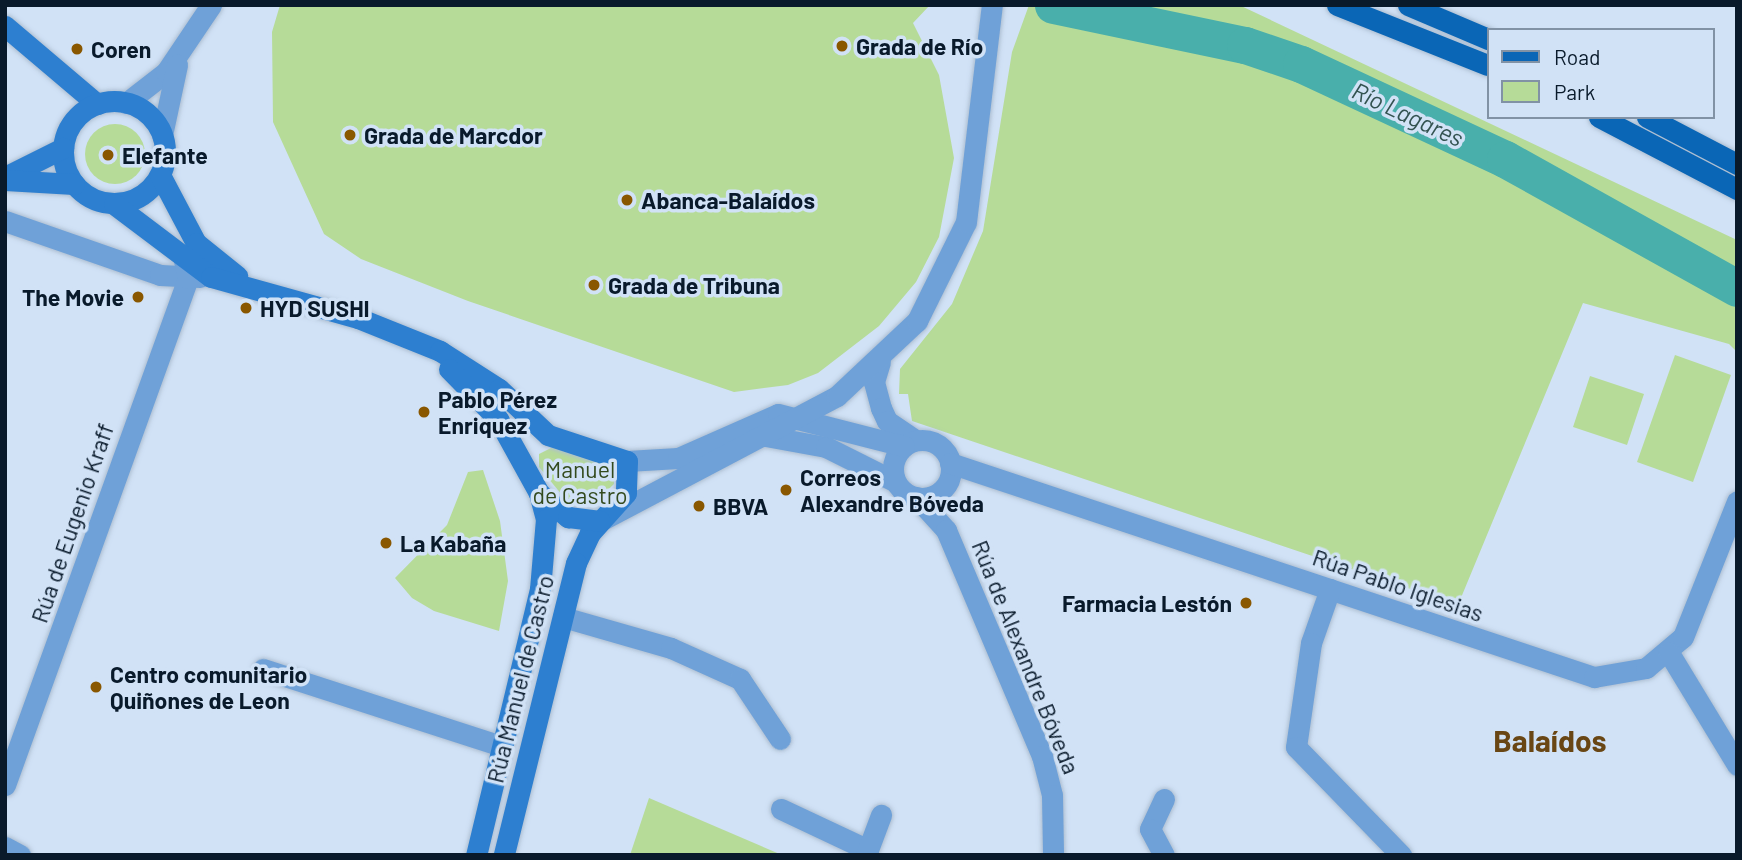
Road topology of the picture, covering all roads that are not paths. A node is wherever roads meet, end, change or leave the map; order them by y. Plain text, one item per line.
1 (211, 5) edge
2 (992, 5) edge
3 (1337, 5) edge
4 (1408, 5) edge
5 (5, 26) edge
6 (1486, 38) edge
7 (182, 53) junction
8 (1486, 64) edge
9 (126, 103) junction
10 (97, 104) junction
11 (1603, 119) edge
12 (1651, 119) edge
13 (162, 135) junction
14 (63, 148) junction
15 (1737, 164) edge
16 (160, 175) junction
17 (5, 178) edge
18 (74, 184) junction
19 (1737, 189) edge
20 (114, 204) junction
21 (5, 221) edge
22 (185, 268) junction
23 (257, 286) junction
24 (389, 330) junction
25 (880, 362) junction
26 (798, 417) junction
27 (548, 435) junction
28 (758, 435) junction
29 (910, 443) junction
30 (627, 461) junction
31 (526, 468) junction
32 (950, 470) junction
33 (896, 482) junction
34 (539, 493) junction
35 (916, 497) junction
36 (1737, 501) edge
37 (600, 521) junction
38 (943, 522) junction
39 (1330, 589) junction
40 (563, 617) junction
41 (1669, 653) junction
42 (263, 669) dead end
43 (779, 739) dead end
44 (502, 746) junction
45 (1737, 765) edge
46 (5, 785) edge
47 (1164, 799) dead end
48 (781, 809) dead end
49 (881, 815) dead end
50 (5, 847) edge
51 (867, 852) edge
52 (20, 855) edge
53 (476, 855) edge
54 (504, 855) edge
55 (1054, 855) edge
56 (1164, 855) edge
57 (1401, 855) edge

1 - 7 street
2 - 25 street, Rúa Manuel de Castro
3 - 8 main road
4 - 6 main road
5 - 10 main road
7 - 9 street
7 - 13 street
9 - 10 main road
9 - 13 main road
10 - 14 main road
11 - 19 main road
12 - 15 main road
13 - 16 main road
14 - 17 main road
14 - 18 main road
16 - 20 main road
16 - 23 main road
17 - 18 main road
18 - 20 main road
20 - 22 main road
21 - 22 street
22 - 23 main road
22 - 46 street, Rúa de Eugenio Kraff
23 - 24 main road
24 - 27 main road
24 - 31 main road
25 - 26 street, Rúa Manuel de Castro
25 - 29 street
26 - 28 street, Rúa Manuel de Castro
26 - 29 street
26 - 30 street
27 - 30 main road
27 - 31 main road
28 - 33 street
28 - 37 street, Rúa Manuel de Castro
29 - 32 street
29 - 33 street
30 - 37 main road
31 - 34 main road
32 - 35 street
32 - 38 street, Rúa de Alexandre Bóveda
32 - 39 street, Rúa Pablo Iglesias
33 - 35 street
34 - 37 main road
34 - 44 main road, Rúa Manuel de Castro
35 - 38 street, Rúa de Alexandre Bóveda
36 - 41 street, Rúa Pablo Iglesias
37 - 40 main road, Rúa Manuel de Castro
38 - 55 street, Rúa de Alexandre Bóveda
39 - 41 street, Rúa Pablo Iglesias
39 - 57 street
40 - 43 street
40 - 54 main road, Rúa Manuel de Castro
41 - 45 street
42 - 44 street, Rúa Manuel de Castro
44 - 53 main road, Rúa Manuel de Castro
47 - 56 street
48 - 51 street
49 - 51 street
50 - 52 street

